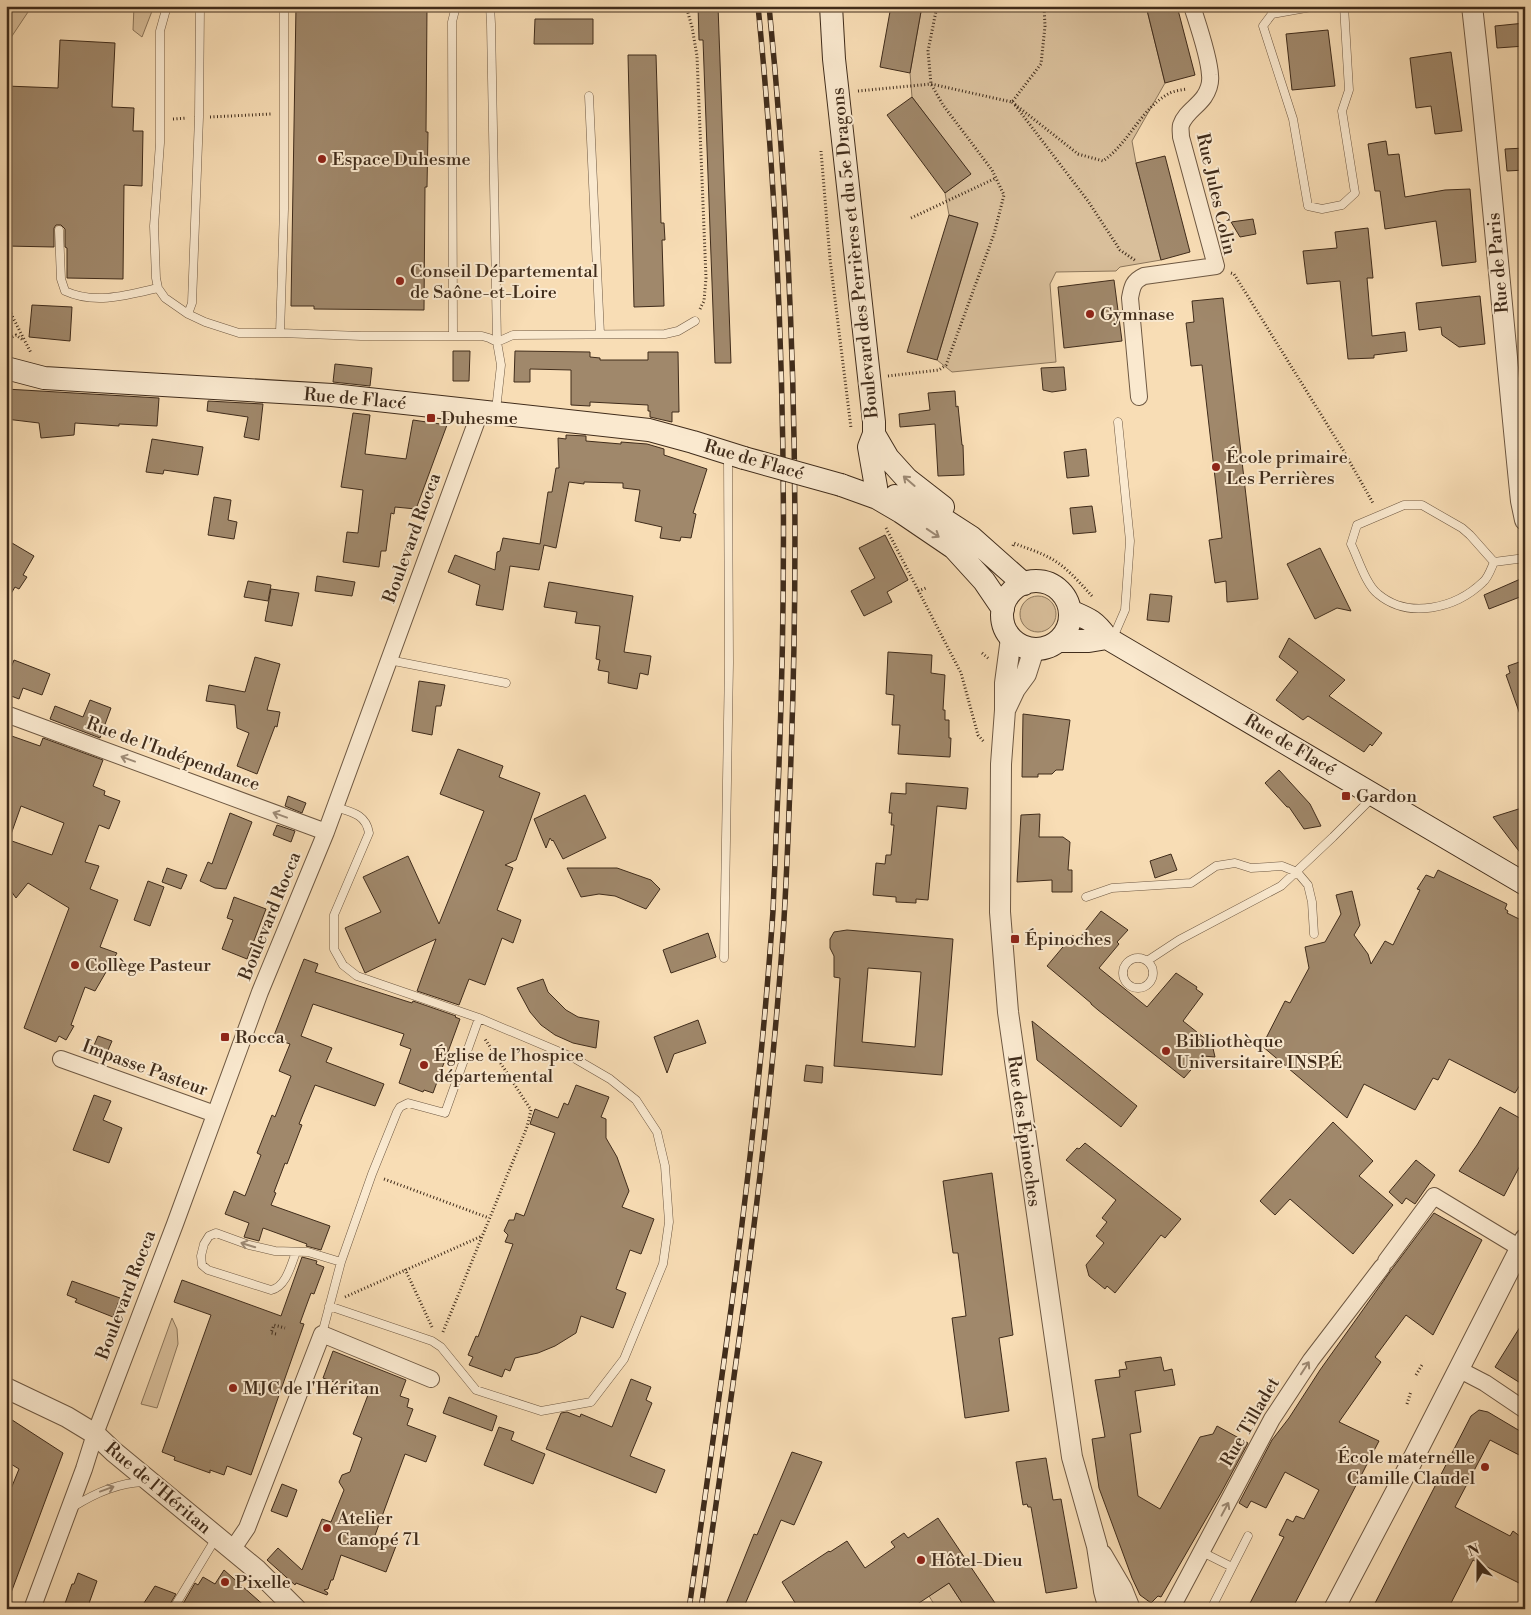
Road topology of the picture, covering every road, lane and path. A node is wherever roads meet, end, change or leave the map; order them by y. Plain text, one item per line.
1 (167, 6) edge
2 (200, 6) edge
3 (284, 6) edge
4 (456, 6) edge
5 (490, 6) edge
6 (686, 6) edge
7 (831, 6) edge
8 (937, 6) edge
9 (1044, 6) edge
10 (1192, 6) edge
11 (1317, 6) edge
12 (1344, 6) edge
13 (1472, 6) edge
14 (1271, 10) edge
15 (1210, 83) junction
16 (931, 84) junction
17 (838, 94) junction
18 (589, 96) dead end
19 (1012, 102) junction
20 (284, 113) junction
21 (199, 117) junction
22 (160, 120) junction
23 (820, 143) dead end
24 (996, 178) junction
25 (911, 218) dead end
26 (59, 230) dead end
27 (1216, 266) junction
28 (1158, 274) junction
29 (158, 288) junction
30 (6, 304) edge
31 (188, 314) junction
32 (695, 321) joint
33 (280, 332) junction
34 (600, 334) junction
35 (453, 336) junction
36 (6, 340) edge
37 (26, 342) junction
38 (497, 342) junction
39 (6, 368) edge
40 (44, 378) junction
41 (884, 380) dead end
42 (1139, 397) dead end
43 (488, 413) junction
44 (1118, 422) dead end
45 (852, 430) dead end
46 (874, 434) junction
47 (736, 455) junction
48 (876, 492) junction
49 (1380, 514) junction
50 (1525, 520) edge
51 (884, 526) dead end
52 (971, 537) junction
53 (1525, 558) edge
54 (1494, 562) junction
55 (1024, 584) junction
56 (926, 588) dead end
57 (918, 591) junction
58 (1003, 609) junction
59 (1070, 610) junction
60 (1011, 638) junction
61 (1109, 639) junction
62 (1059, 641) junction
63 (1034, 649) junction
64 (389, 660) junction
65 (506, 683) dead end
66 (1005, 710) junction
67 (6, 714) edge
68 (1001, 764) junction
69 (1374, 795) junction
70 (335, 807) junction
71 (326, 832) junction
72 (1297, 872) junction
73 (1525, 884) edge
74 (1086, 897) dead end
75 (1314, 934) dead end
76 (724, 958) dead end
77 (1147, 961) junction
78 (478, 1022) junction
79 (61, 1059) dead end
80 (215, 1114) junction
81 (372, 1174) junction
82 (489, 1218) junction
83 (482, 1236) junction
84 (1523, 1243) edge
85 (296, 1252) junction
86 (341, 1262) junction
87 (405, 1270) junction
88 (329, 1306) junction
89 (285, 1328) dead end
90 (276, 1334) dead end
91 (322, 1334) junction
92 (438, 1343) junction
93 (1422, 1364) dead end
94 (1458, 1369) junction
95 (1416, 1375) dead end
96 (431, 1379) dead end
97 (6, 1388) edge
98 (1411, 1391) dead end
99 (1407, 1404) dead end
100 (1525, 1410) edge
101 (95, 1434) junction
102 (150, 1482) junction
103 (69, 1510) junction
104 (1248, 1536) dead end
105 (224, 1544) junction
106 (1097, 1546) junction
107 (1202, 1552) junction
108 (1232, 1567) junction
109 (32, 1609) edge
110 (173, 1609) edge
111 (296, 1609) edge
112 (1109, 1609) edge
113 (1130, 1609) edge
114 (1170, 1609) edge
115 (1210, 1609) edge
116 (1334, 1609) edge

1 - 22 lane
2 - 21 lane
3 - 20 lane
4 - 35 lane
5 - 38 lane
6 - 32 path
7 - 17 main road, Boulevard des Perrières et du 5e Dragons
8 - 16 path
9 - 19 path
10 - 15 street
11 - 14 lane
12 - 14 lane
13 - 50 street, Rue de Paris
15 - 19 path
15 - 27 street, Rue Jules Colin
16 - 17 path
16 - 19 path
16 - 24 path
17 - 46 main road, Boulevard des Perrières et du 5e Dragons
18 - 34 lane
19 - 28 path
20 - 21 path
20 - 33 lane
21 - 22 path
21 - 31 lane
22 - 29 lane
23 - 45 path
24 - 25 path
24 - 41 path
26 - 29 lane
27 - 28 street, Rue Jules Colin
27 - 49 path
28 - 42 street, Rue Jules Colin
29 - 31 lane
30 - 37 path
31 - 33 lane
32 - 34 lane
33 - 35 lane
34 - 38 lane
35 - 38 lane
36 - 37 path
37 - 40 path
38 - 43 lane
39 - 40 main road, Rue de Flacé
40 - 43 main road, Rue de Flacé
43 - 47 main road, Rue de Flacé
43 - 64 street, Boulevard Rocca
44 - 61 lane
46 - 48 main road, Boulevard des Perrières et du 5e Dragons
52 -> 46 main road, Rue de Flacé
47 - 48 main road, Rue de Flacé, bridge
47 - 76 lane
48 - 52 main road, Rue de Flacé
48 -> 58 main road, Rue de Flacé
49 - 54 lane
49 - 54 lane
51 - 57 path
52 - 55 main road, Rue de Flacé
53 - 54 lane
55 - 58 main road
55 - 59 main road
56 - 57 path
57 - 68 path
58 - 60 main road, Rue de Flacé
59 - 61 main road, Rue de Flacé
59 - 62 main road
60 - 63 main road
60 - 66 street, Rue des Épinoches
61 - 62 main road
61 - 69 main road, Rue de Flacé
62 - 63 main road
63 - 66 street, Rue des Épinoches
64 - 65 lane
64 - 70 street, Boulevard Rocca
66 - 68 street, Rue des Épinoches
71 -> 67 street, Rue de l'Indépendance
68 - 106 street, Rue des Épinoches
69 - 72 lane
69 - 73 main road, Rue de Flacé
70 - 71 street, Boulevard Rocca
70 - 78 lane
71 - 80 street, Boulevard Rocca
72 - 74 lane
72 - 75 lane
72 - 77 lane
77 - 77 lane
78 - 81 lane
78 - 82 path
78 - 92 lane
79 - 80 street, Impasse Pasteur
80 - 101 street, Boulevard Rocca
81 - 82 path
81 - 86 lane
82 - 83 path
83 - 87 path
83 - 92 path
84 - 94 street
107 -> 84 street, Rue Tilladet
85 -> 85 lane
85 - 86 lane
86 - 88 lane
87 - 88 path
87 - 92 path
88 - 91 lane
88 - 92 lane
89 - 90 path
91 - 96 street
91 - 105 street
93 - 95 path
94 - 100 street
94 - 116 street
97 - 101 street, Rue de l'Héritan
98 - 99 path
101 - 102 street, Rue de l'Héritan
101 - 103 street, Boulevard Rocca
103 -> 102 lane
102 - 105 street, Rue de l'Héritan
103 - 109 street, Boulevard Rocca
104 - 108 lane
105 - 110 lane
105 - 111 street, Rue de l'Héritan
106 - 112 street, Rue des Épinoches
106 - 113 street, Rue des Épinoches
107 - 108 lane
107 - 114 street, Rue Tilladet
108 - 115 lane

